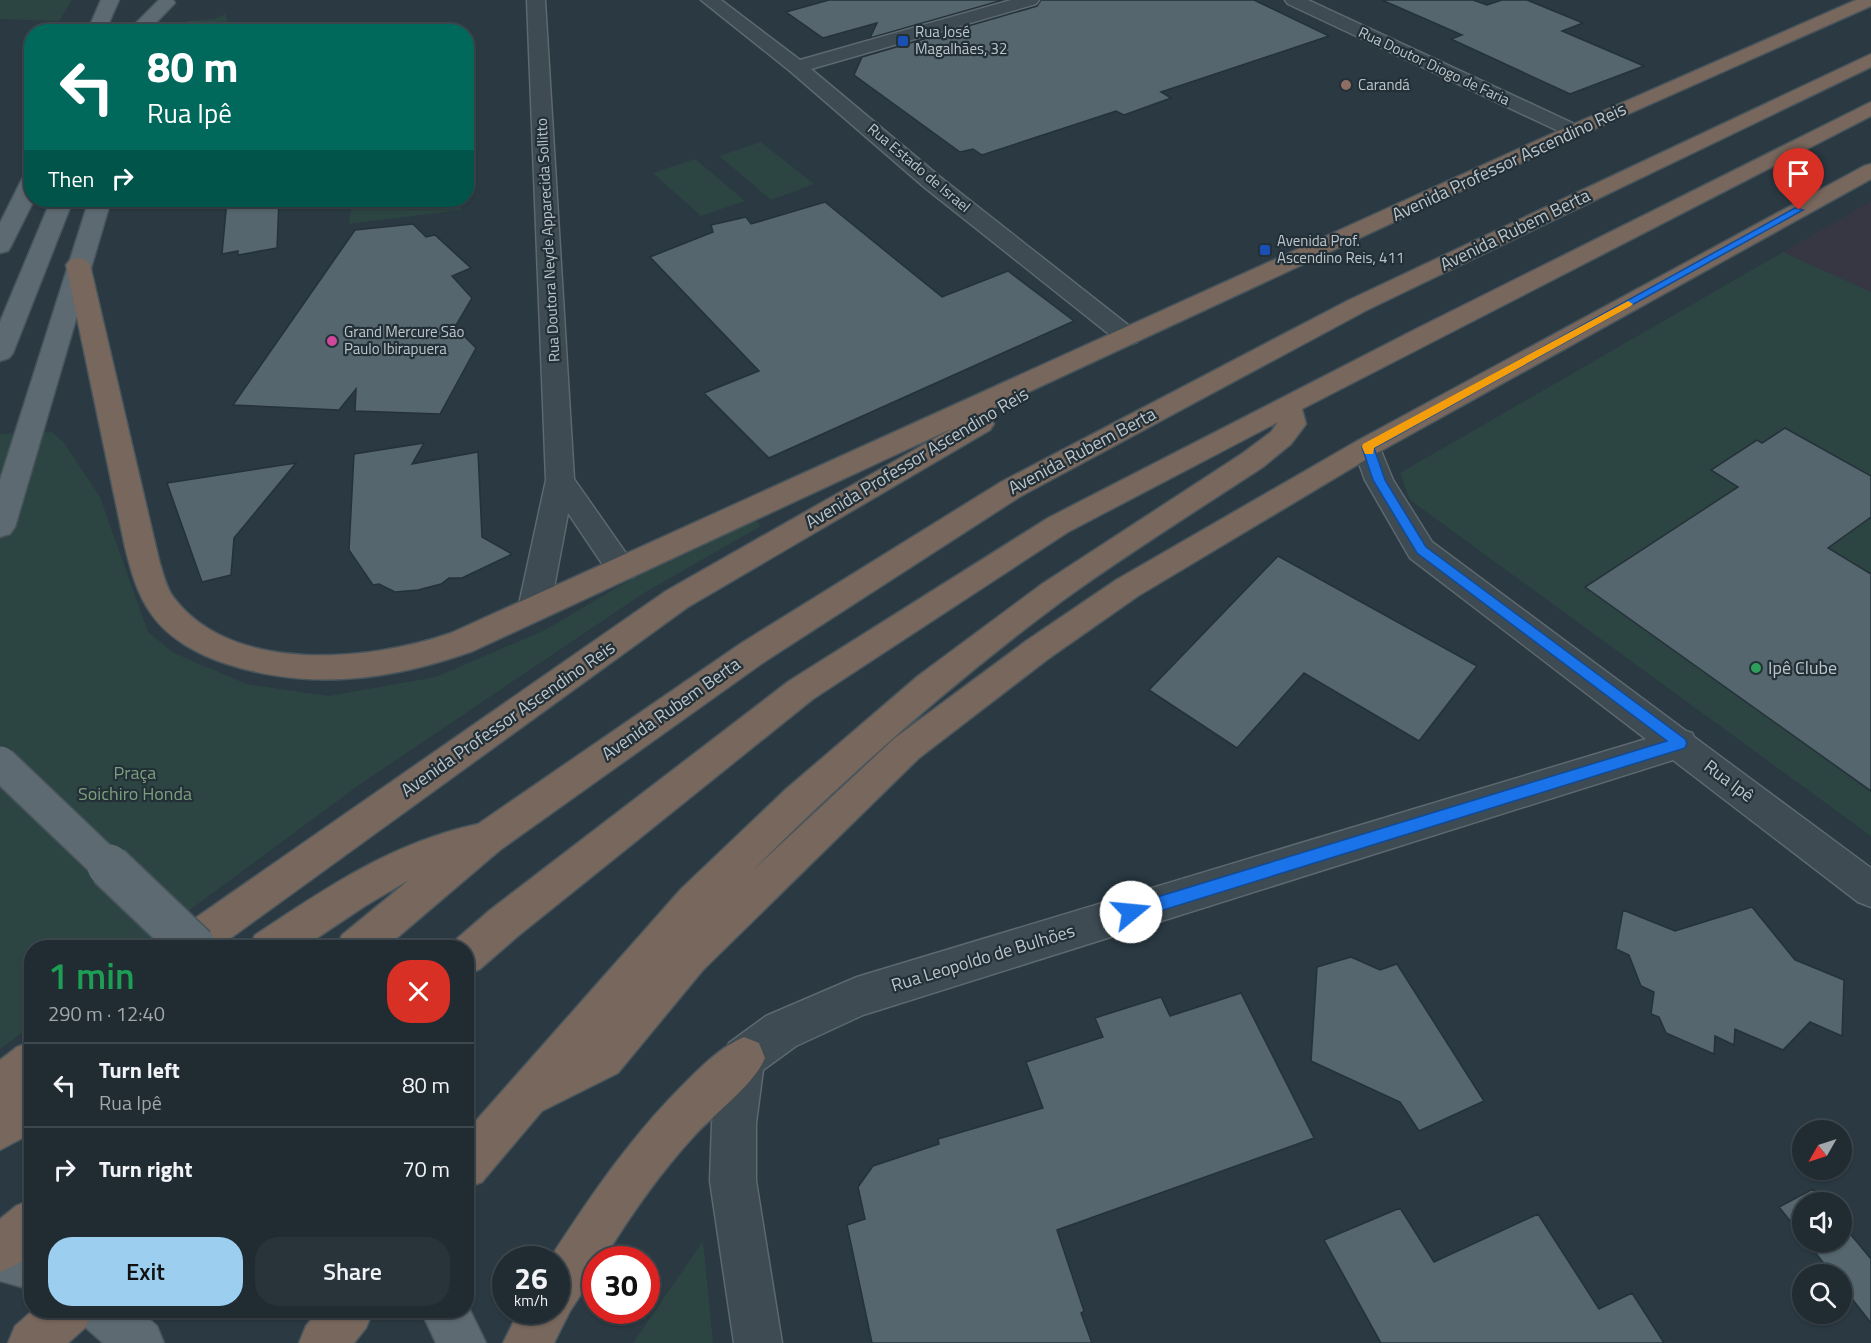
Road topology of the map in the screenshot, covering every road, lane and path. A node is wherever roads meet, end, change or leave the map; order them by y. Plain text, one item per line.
1 (110, 0) edge
2 (536, 0) edge
3 (710, 0) edge
4 (1030, 0) edge
5 (1294, 0) edge
6 (1870, 0) edge
7 (166, 1) edge
8 (100, 24) edge
9 (144, 24) edge
10 (158, 24) edge
11 (1871, 60) edge
12 (797, 67) junction
13 (1871, 108) edge
14 (1574, 131) junction
15 (1871, 170) edge
16 (24, 197) edge
17 (59, 207) edge
18 (98, 207) edge
19 (0, 246) edge
20 (78, 265) junction
21 (1128, 337) junction
22 (0, 353) edge
23 (1043, 374) junction
24 (1288, 405) junction
25 (1368, 447) junction
26 (560, 480) junction
27 (0, 527) edge
28 (622, 569) junction
29 (534, 609) junction
30 (1680, 743) junction
31 (0, 763) edge
32 (487, 838) junction
33 (1871, 890) edge
34 (187, 940) edge
35 (196, 940) edge
36 (281, 940) edge
37 (366, 940) edge
38 (474, 950) edge
39 (744, 1058) junction
40 (24, 1068) edge
41 (0, 1086) edge
42 (524, 1098) junction
43 (24, 1112) edge
44 (0, 1128) edge
45 (474, 1157) edge
46 (24, 1229) edge
47 (0, 1249) edge
48 (0, 1258) edge
49 (24, 1265) edge
50 (570, 1271) edge
51 (60, 1318) edge
52 (111, 1318) edge
53 (343, 1318) edge
54 (450, 1318) edge
55 (538, 1324) edge
56 (32, 1343) edge
57 (141, 1343) edge
58 (323, 1343) edge
59 (462, 1343) edge
60 (527, 1343) edge
61 (758, 1343) edge

1 - 8 main road
2 - 26 street, Rua Doutora Neyde Apparecida Sollitto
3 - 12 street, Rua Estado de Israel
4 - 12 street
5 - 14 street, Rua Doutor Diogo de Faria
6 - 14 highway, Avenida Professor Ascendino Reis
7 - 9 main road
7 - 10 main road
11 - 32 highway, Avenida Rubem Berta
12 - 21 street, Rua Estado de Israel
13 - 24 highway
14 - 21 highway, Avenida Professor Ascendino Reis
15 - 25 highway
16 - 19 main road
17 - 22 main road
18 - 20 main road
20 - 27 main road
20 - 29 highway
21 - 23 highway, Avenida Professor Ascendino Reis
23 - 28 highway
23 - 35 highway, Avenida Professor Ascendino Reis
24 - 38 highway
24 - 42 highway
25 - 30 street, Rua Ipê
25 - 42 highway
26 - 28 street
26 - 29 street, Rua Doutora Neyde Apparecida Sollitto
28 - 29 highway
30 - 33 street, Rua Ipê
30 - 39 street, Rua Leopoldo de Bulhões
31 - 34 main road, bridge
32 - 36 highway
32 - 37 highway, Avenida Rubem Berta
39 - 50 highway
39 - 61 street
40 - 41 highway
42 - 45 highway
43 - 44 highway
46 - 47 highway
48 - 49 main road
51 - 56 highway
52 - 57 main road
53 - 58 highway
54 - 59 main road
55 - 60 highway

